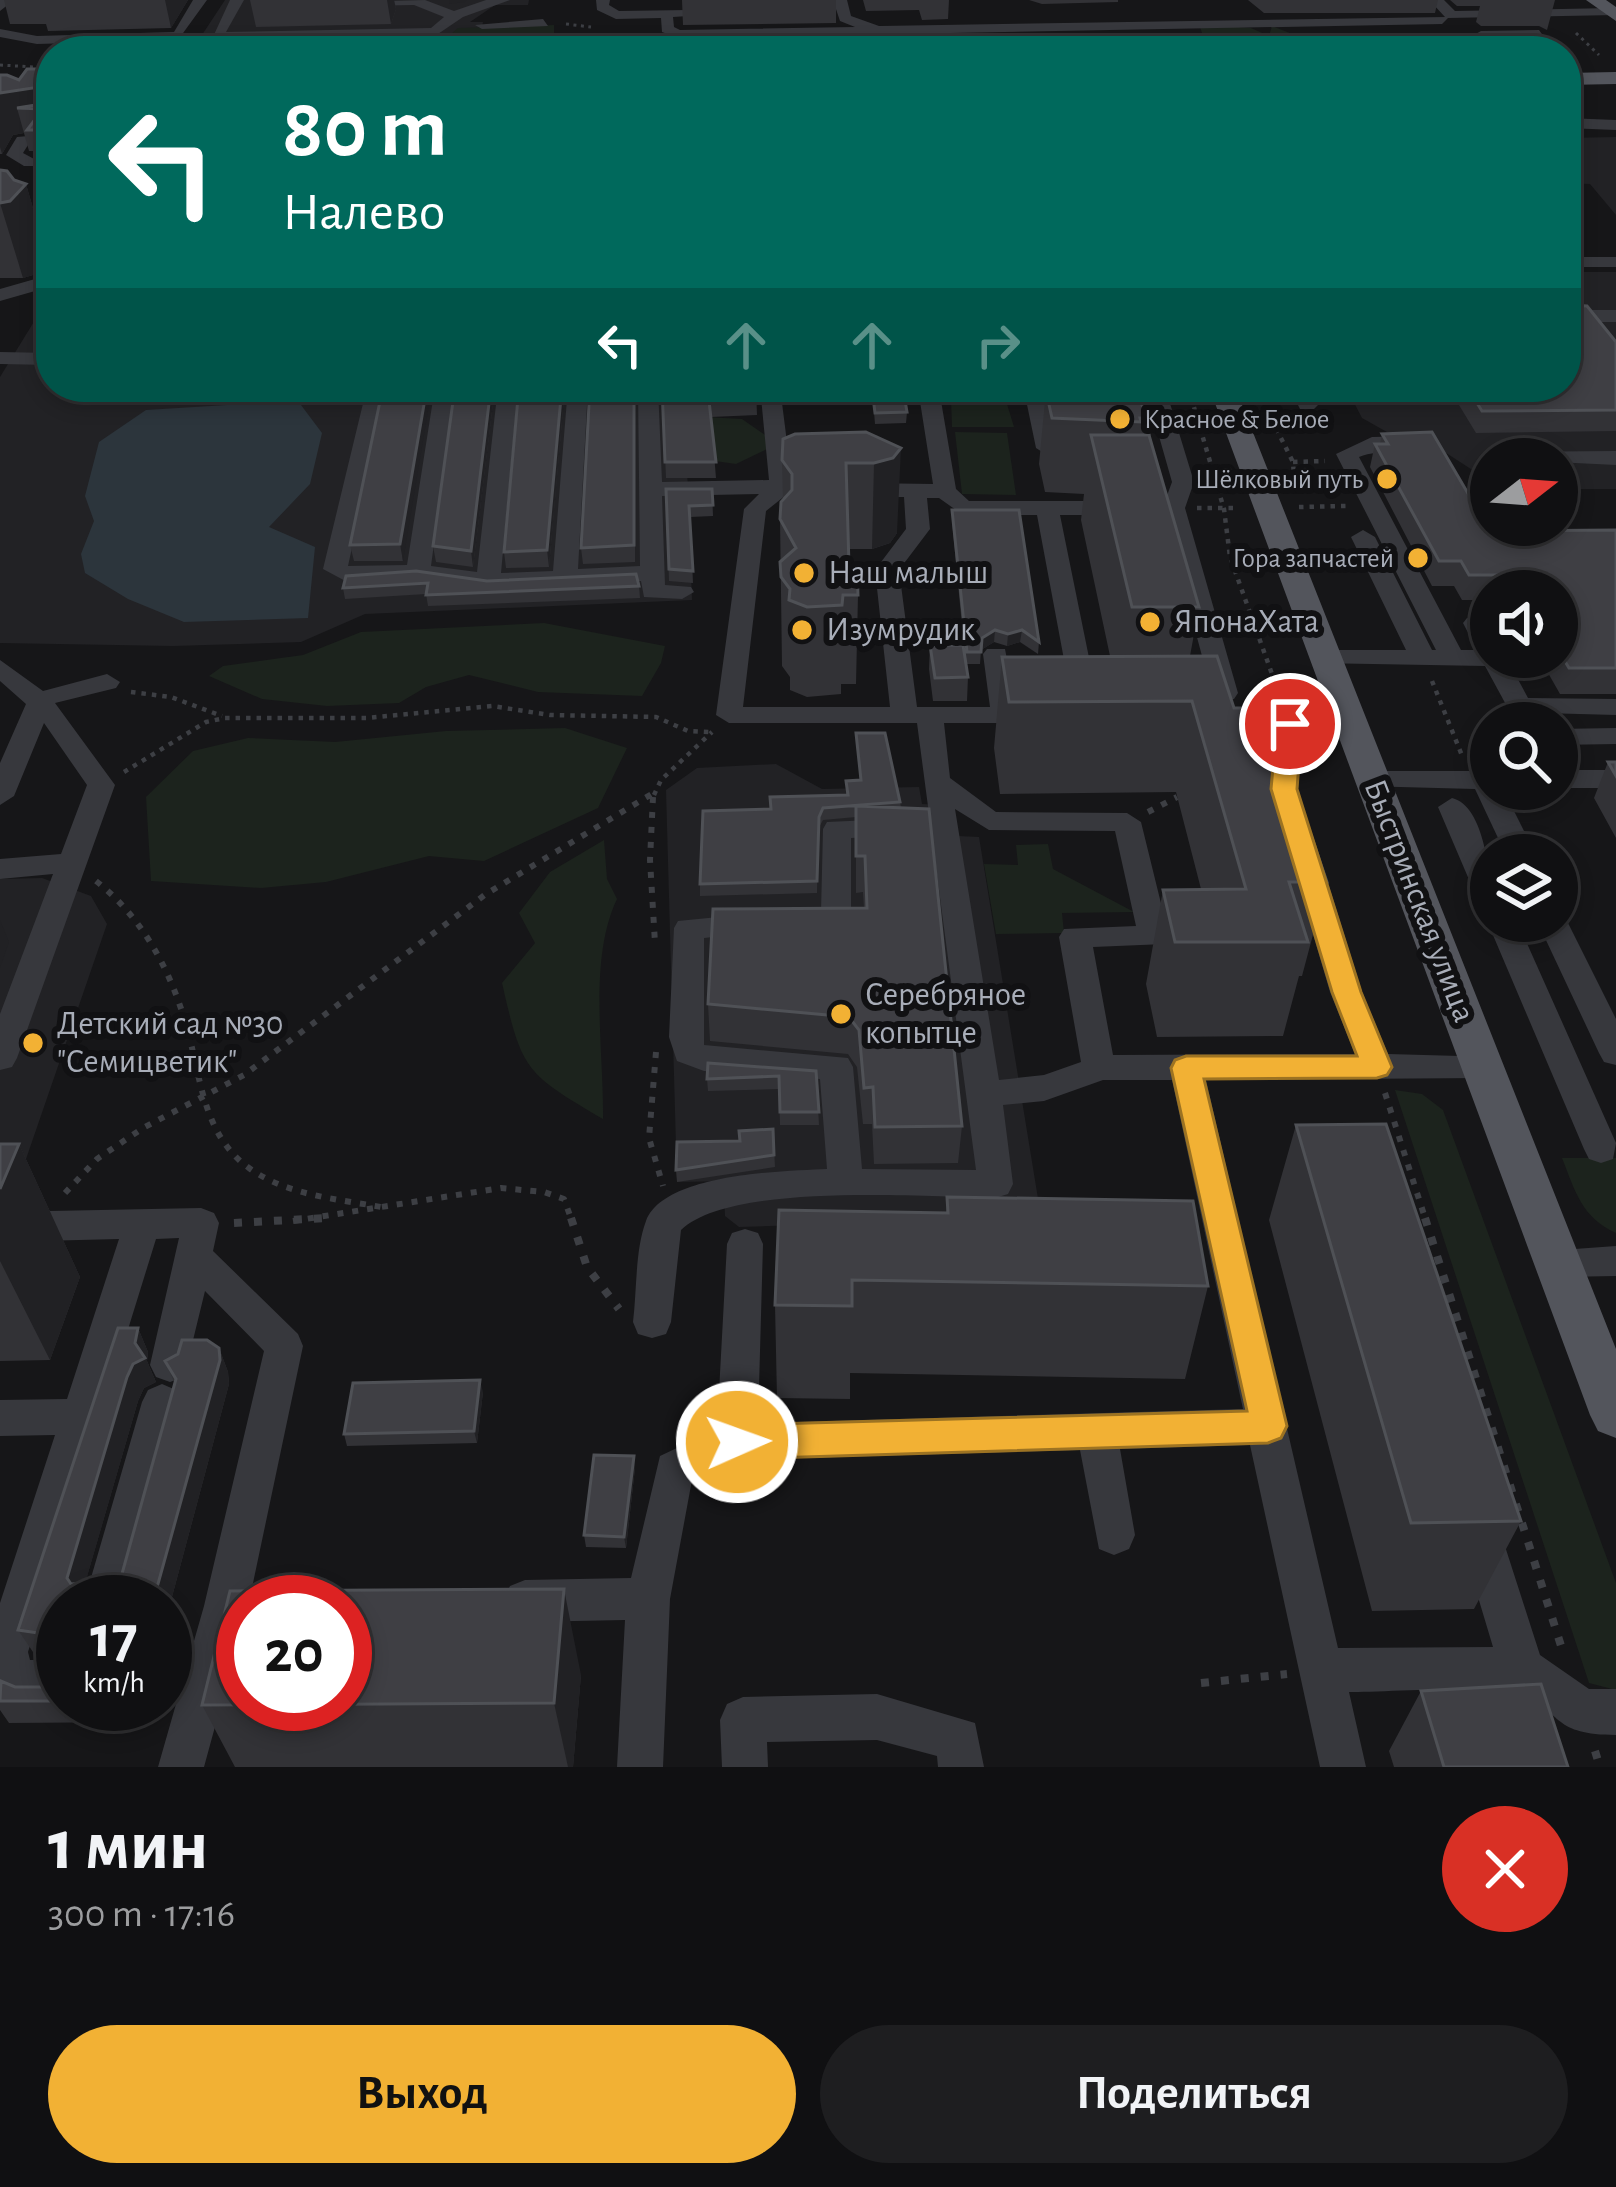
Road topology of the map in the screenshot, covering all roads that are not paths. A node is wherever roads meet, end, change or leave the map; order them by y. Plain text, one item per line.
1 (7, 0) edge
2 (200, 0) edge
3 (603, 0) edge
4 (840, 0) edge
5 (1296, 0) edge
6 (1420, 0) edge
7 (1546, 0) edge
8 (358, 2) edge
9 (238, 3) edge
10 (510, 3) edge
11 (1439, 3) edge
12 (1173, 4) dead end
13 (0, 7) edge
14 (1608, 8) edge
15 (662, 11) edge
16 (701, 12) dead end
17 (1560, 12) junction
18 (913, 14) dead end
19 (170, 16) dead end
20 (192, 16) junction
21 (454, 16) junction
22 (757, 16) dead end
23 (845, 18) junction
24 (1315, 22) junction
25 (543, 23) dead end
26 (508, 24) junction
27 (1183, 24) junction
28 (482, 25) dead end
29 (874, 29) junction
30 (1047, 30) junction
31 (0, 33) edge
32 (1471, 33) dead end
33 (1581, 33) road end
34 (757, 34) junction
35 (1539, 34) dead end
36 (178, 36) edge
37 (1048, 36) edge
38 (36, 40) edge
39 (1616, 78) edge
40 (1581, 79) edge
41 (1616, 125) edge
42 (1581, 130) edge
43 (1581, 133) edge
44 (1616, 135) edge
45 (36, 140) edge
46 (36, 161) edge
47 (30, 163) junction
48 (36, 240) edge
49 (1581, 259) edge
50 (1616, 262) edge
51 (36, 285) edge
52 (0, 295) edge
53 (1581, 316) edge
54 (1616, 316) edge
55 (0, 358) edge
56 (36, 359) edge
57 (373, 402) edge
58 (443, 402) edge
59 (506, 402) edge
60 (577, 402) edge
61 (648, 402) edge
62 (773, 402) edge
63 (931, 402) edge
64 (1037, 402) edge
65 (1159, 402) edge
66 (1228, 402) edge
67 (1423, 443) edge
68 (1047, 448) edge
69 (1578, 458) edge
70 (1616, 458) edge
71 (793, 488) junction
72 (650, 489) junction
73 (848, 489) edge
74 (915, 491) junction
75 (945, 491) junction
76 (1174, 508) junction
77 (1047, 509) junction
78 (1364, 537) dead end
79 (418, 571) junction
80 (651, 573) junction
81 (565, 577) junction
82 (488, 581) junction
83 (682, 592) dead end
84 (1007, 654) edge
85 (1422, 657) junction
86 (1452, 657) junction
87 (1470, 657) edge
88 (1325, 658) junction
89 (0, 668) edge
90 (1505, 678) edge
91 (107, 682) dead end
92 (41, 699) junction
93 (1616, 707) edge
94 (916, 714) junction
95 (1016, 715) junction
96 (1350, 722) junction
97 (1290, 724) junction
98 (1578, 736) edge
99 (1616, 736) edge
100 (1578, 779) edge
101 (1616, 779) edge
102 (1372, 780) junction
103 (1470, 780) edge
104 (936, 781) junction
105 (0, 796) edge
106 (1452, 807) dead end
107 (941, 826) junction
108 (1470, 848) edge
109 (68, 862) junction
110 (0, 869) edge
111 (1511, 942) edge
112 (1562, 942) edge
113 (1616, 1053) edge
114 (0, 1058) edge
115 (1484, 1066) junction
116 (1377, 1067) junction
117 (1099, 1068) junction
118 (1186, 1068) junction
119 (986, 1092) junction
120 (1601, 1149) dead end
121 (846, 1184) junction
122 (143, 1223) junction
123 (0, 1227) edge
124 (197, 1239) junction
125 (745, 1244) dead end
126 (1616, 1261) edge
127 (1560, 1262) junction
128 (652, 1322) road end
129 (1616, 1415) edge
130 (80, 1417) junction
131 (0, 1418) edge
132 (1268, 1426) junction
133 (1097, 1430) junction
134 (737, 1442) junction
135 (1473, 1511) edge
136 (1114, 1535) dead end
137 (113, 1575) edge
138 (240, 1575) edge
139 (649, 1599) junction
140 (485, 1601) edge
141 (216, 1660) edge
142 (1522, 1669) junction
143 (1323, 1670) junction
144 (36, 1682) edge
145 (1599, 1712) edge
146 (181, 1767) edge
147 (640, 1767) edge
148 (745, 1767) edge
149 (961, 1767) edge
150 (1342, 1767) edge

1 - 13 lane
2 - 20 lane
3 - 15 lane
4 - 23 lane
5 - 24 lane
6 - 24 lane
7 - 17 lane
8 - 21 lane
9 - 21 lane
10 - 21 lane
10 - 26 lane
11 - 17 lane
12 - 27 lane
14 - 17 lane
15 - 16 lane
15 - 34 lane
17 - 33 lane
18 - 23 lane
19 - 20 lane
20 - 36 lane
22 - 34 lane
23 - 29 lane
24 - 27 lane
25 - 26 lane
26 - 28 lane
27 - 30 lane
29 - 30 lane
29 - 34 lane
30 - 37 lane
31 - 38 lane
32 - 35 lane
39 - 40 main road
41 - 42 lane
43 - 44 lane
45 - 47 lane
46 - 47 lane
47 - 48 lane
49 - 50 lane
51 - 52 lane
53 - 54 lane
55 - 56 lane
57 - 79 lane
58 - 79 lane
59 - 82 lane
60 - 81 lane
61 - 72 lane
62 - 71 lane
63 - 75 lane
64 - 68 lane
65 - 76 lane
66 - 88 main road, Быстринская улица
67 - 86 lane
69 - 70 lane
71 - 72 lane
71 - 94 lane
72 - 80 lane
73 - 74 lane
74 - 75 lane
74 - 94 lane
75 - 77 lane
76 - 77 lane
76 - 97 lane
77 - 95 lane
78 - 85 lane
79 - 82 lane
80 - 81 lane
80 - 83 lane
81 - 82 lane
84 - 95 lane
85 - 86 lane
85 - 88 lane
86 - 87 lane
88 - 96 main road, Быстринская улица
89 - 92 lane
90 - 93 lane
91 - 92 lane
92 - 105 lane
92 - 109 lane
94 - 95 lane
94 - 104 lane
96 - 97 lane
96 - 102 main road, Быстринская улица
97 - 116 lane
98 - 99 lane
100 - 101 lane
102 - 103 lane
102 - 115 main road, Быстринская улица
104 - 107 lane
104 - 117 lane
106 - 108 lane
107 - 119 lane
107 - 121 lane
109 - 110 lane
109 - 114 lane
111 - 120 lane
112 - 113 lane
115 - 116 lane
115 - 127 main road, Быстринская улица
116 - 118 lane
117 - 118 lane
117 - 119 lane
118 - 132 lane
119 - 121 lane
121 - 128 lane
122 - 123 lane
122 - 124 lane
122 - 130 lane
124 - 137 lane
124 - 138 lane
125 - 134 lane
126 - 127 lane
127 - 129 main road, Быстринская улица
130 - 131 lane
130 - 144 lane
132 - 133 lane
132 - 143 lane
133 - 134 lane
133 - 136 lane
134 - 139 lane
135 - 142 lane
139 - 140 lane
139 - 147 lane
141 - 146 lane
142 - 143 lane
142 - 145 lane
143 - 150 lane
148 - 149 lane

